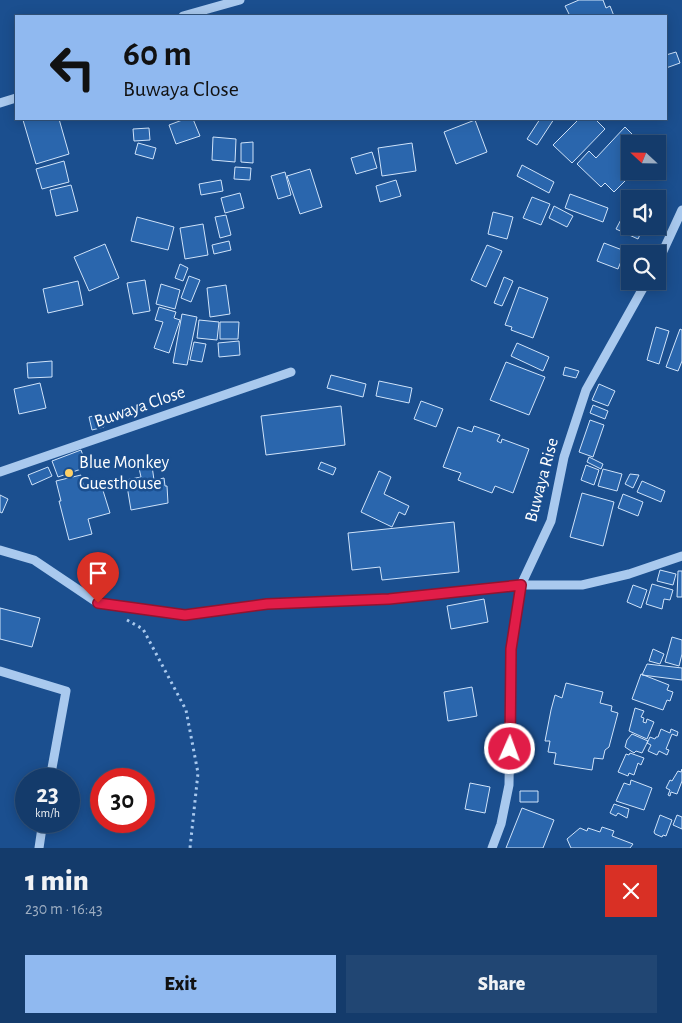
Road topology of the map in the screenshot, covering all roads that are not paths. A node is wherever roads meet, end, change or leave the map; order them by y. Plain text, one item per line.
1 (240, 0) edge
2 (187, 15) edge
3 (15, 98) edge
4 (0, 103) edge
5 (682, 210) edge
6 (666, 245) edge
7 (642, 290) edge
8 (291, 372) dead end
9 (0, 472) edge
10 (0, 550) edge
11 (682, 556) edge
12 (521, 585) junction
13 (0, 670) edge
14 (52, 768) edge
15 (41, 833) edge
16 (38, 848) edge
17 (492, 848) edge

1 - 2 street
3 - 4 street
5 - 6 street
7 - 12 street, Buwaya Rise
8 - 9 street, Buwaya Close
10 - 12 street
11 - 12 street
12 - 17 street, Buwaya Rise
13 - 14 street
15 - 16 street

